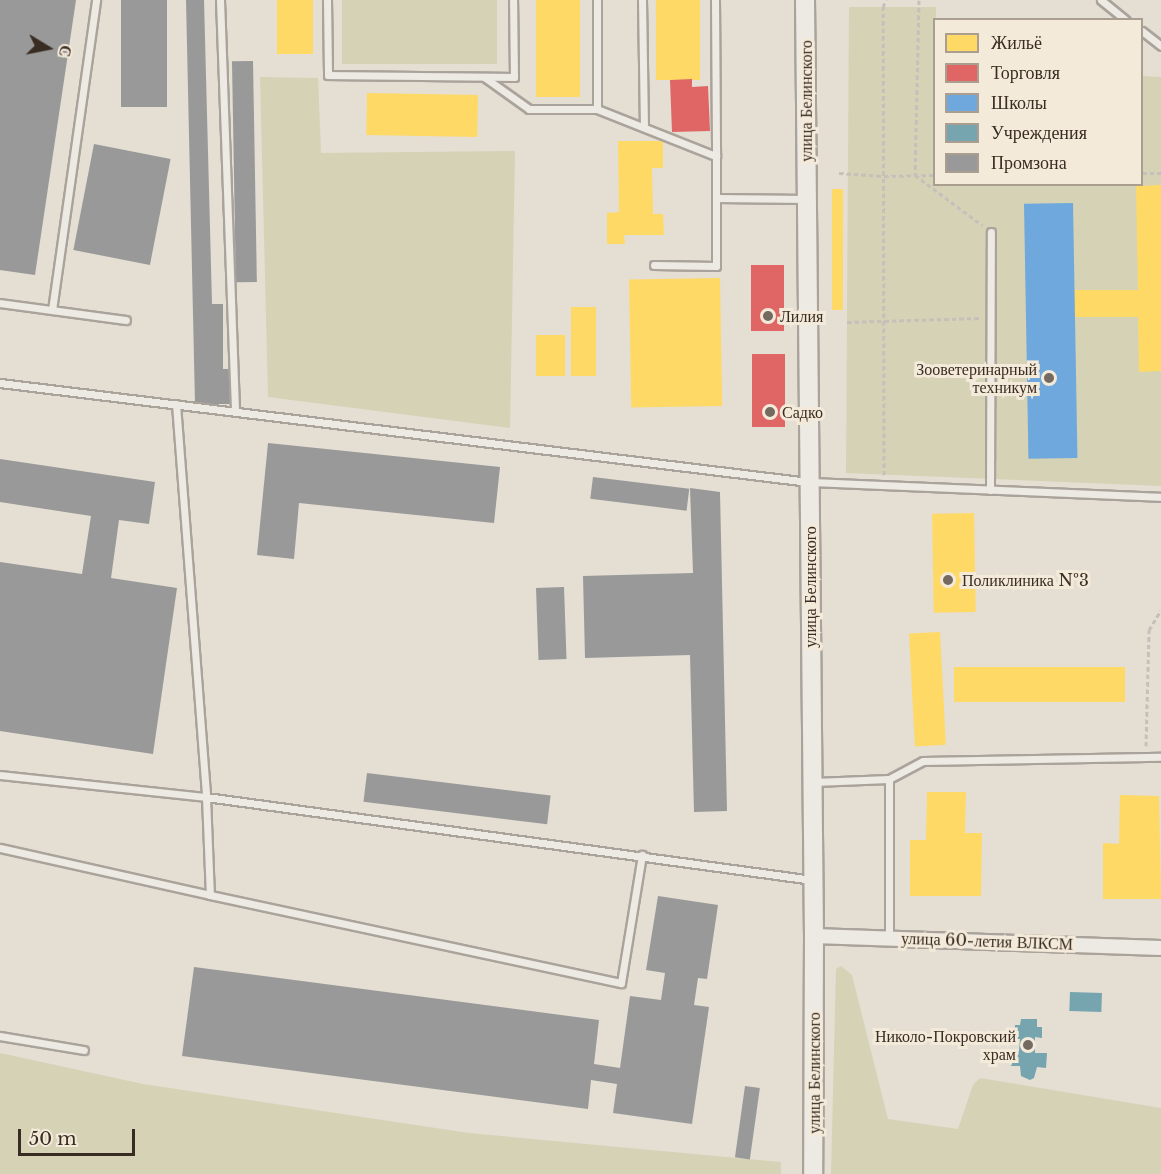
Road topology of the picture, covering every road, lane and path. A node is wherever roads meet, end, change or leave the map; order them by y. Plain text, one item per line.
1 (96, 0) edge
2 (220, 0) edge
3 (327, 0) edge
4 (513, 0) edge
5 (597, 0) edge
6 (642, 0) edge
7 (715, 0) edge
8 (805, 0) edge
9 (886, 0) edge
10 (919, 0) edge
11 (1101, 0) edge
12 (1124, 18) edge
13 (1143, 32) edge
14 (1161, 46) edge
15 (484, 77) junction
16 (597, 109) junction
17 (644, 127) junction
18 (716, 156) junction
19 (839, 173) dead end
20 (1143, 173) edge
21 (1161, 173) edge
22 (915, 175) junction
23 (933, 175) edge
24 (884, 176) junction
25 (717, 198) junction
26 (807, 199) junction
27 (991, 232) joint
28 (654, 265) dead end
29 (0, 303) edge
30 (52, 310) junction
31 (991, 318) junction
32 (884, 319) junction
33 (126, 320) dead end
34 (847, 322) dead end
35 (0, 382) edge
36 (176, 404) junction
37 (235, 411) junction
38 (809, 482) junction
39 (884, 486) junction
40 (990, 490) junction
41 (1161, 497) edge
42 (1161, 610) edge
43 (1161, 757) edge
44 (1145, 758) junction
45 (0, 775) edge
46 (889, 779) junction
47 (811, 782) junction
48 (206, 797) junction
49 (0, 848) edge
50 (642, 855) junction
51 (813, 880) junction
52 (210, 895) junction
53 (814, 936) junction
54 (889, 938) junction
55 (1161, 948) edge
56 (0, 1036) edge
57 (84, 1050) dead end
58 (813, 1174) edge

1 - 30 lane
2 - 37 lane
3 - 15 lane
4 - 15 lane
5 - 16 lane
6 - 17 lane
7 - 18 lane
8 - 26 street, улица Белинского
9 - 24 path
10 - 22 path
11 - 12 lane
13 - 14 lane
15 - 16 lane
16 - 17 lane
17 - 18 lane
18 - 25 lane
19 - 24 path
20 - 21 path
22 - 23 path
22 - 24 path
22 - 27 path
24 - 32 path
25 - 26 lane
25 - 28 lane
26 - 38 street, улица Белинского
27 - 31 lane
29 - 30 lane
30 - 33 lane
31 - 32 path
31 - 40 lane
32 - 34 path
32 - 39 path
35 - 36 lane
36 - 37 lane
36 - 48 lane
37 - 38 lane
38 - 39 lane
38 - 47 street, улица Белинского
39 - 40 lane
40 - 41 lane
42 - 44 path
43 - 44 lane
44 - 46 lane
45 - 48 lane
46 - 47 lane
46 - 54 lane
47 - 51 street, улица Белинского
48 - 50 lane
48 - 52 lane
49 - 52 lane
50 - 51 lane
50 - 52 lane
51 - 53 street, улица Белинского
53 - 54 street, улица 60-летия ВЛКСМ
53 - 58 street, улица Белинского
54 - 55 street, улица 60-летия ВЛКСМ
56 - 57 lane

